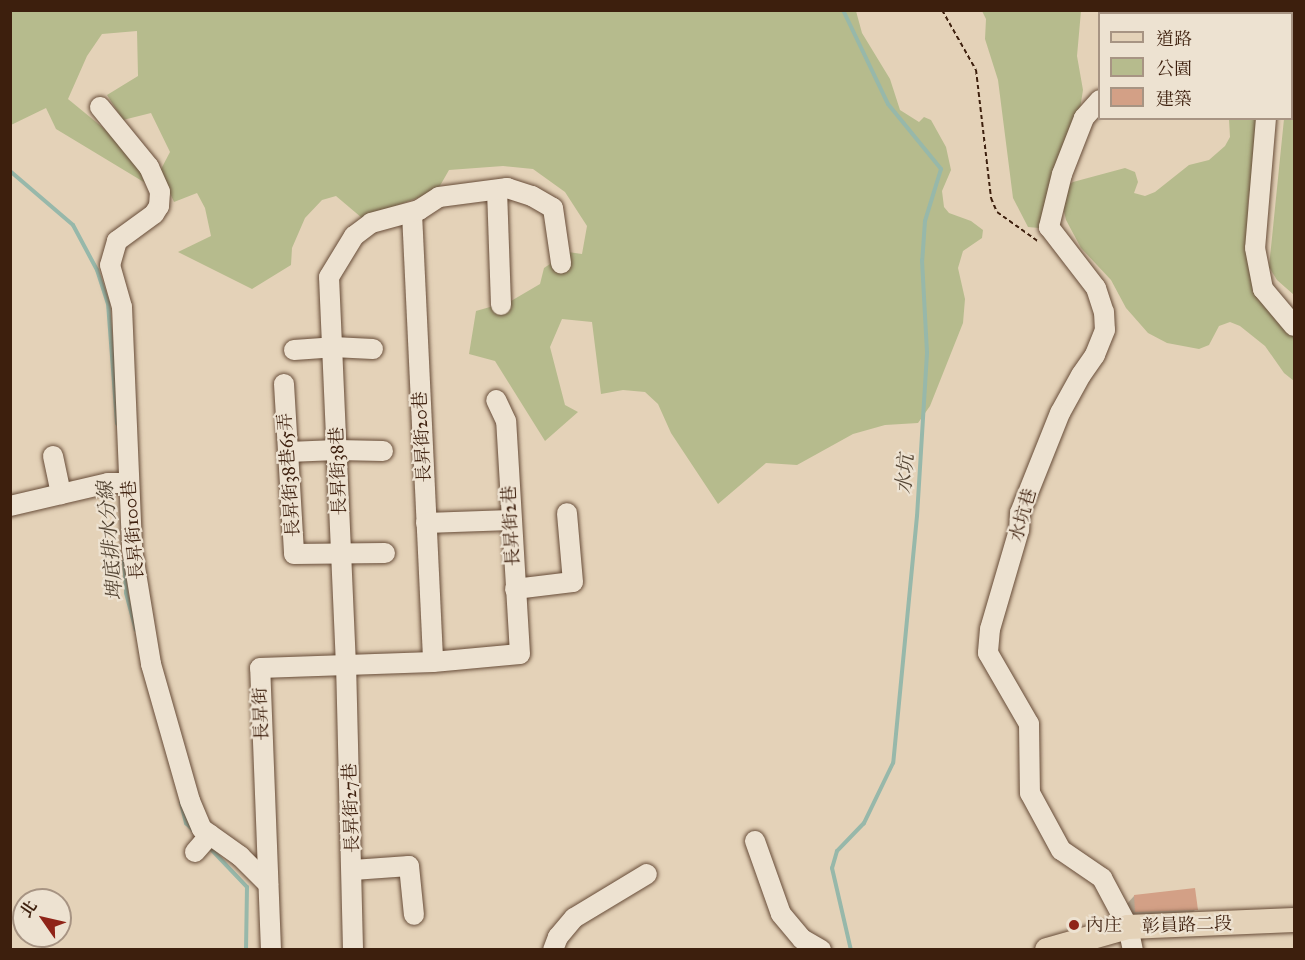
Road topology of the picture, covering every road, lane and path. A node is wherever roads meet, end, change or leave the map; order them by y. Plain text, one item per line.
1 (942, 10) edge
2 (1098, 102) edge
3 (100, 107) dead end
4 (1266, 120) edge
5 (496, 190) junction
6 (412, 213) junction
7 (1041, 243) dead end
8 (561, 263) dead end
9 (501, 305) dead end
10 (1294, 326) edge
11 (333, 347) junction
12 (373, 349) dead end
13 (294, 350) dead end
14 (284, 384) dead end
15 (496, 400) dead end
16 (337, 450) junction
17 (383, 451) dead end
18 (288, 453) junction
19 (53, 456) dead end
20 (128, 483) junction
21 (61, 494) junction
22 (10, 506) edge
23 (567, 513) dead end
24 (511, 520) junction
25 (426, 523) junction
26 (341, 553) junction
27 (384, 553) dead end
28 (515, 589) junction
29 (520, 654) joint
30 (433, 662) junction
31 (346, 666) junction
32 (210, 835) junction
33 (755, 841) dead end
34 (195, 852) dead end
35 (353, 870) junction
36 (647, 874) dead end
37 (268, 884) junction
38 (414, 915) dead end
39 (1294, 920) edge
40 (1131, 938) edge
41 (353, 949) edge
42 (271, 950) edge
43 (553, 950) edge
44 (821, 950) edge
45 (1047, 950) edge

1 - 7 path
2 - 40 lane, 水坑巷
3 - 20 lane, 長昇街100巷
4 - 10 lane
5 - 6 lane
5 - 8 lane
5 - 9 lane
6 - 11 lane, 長昇街38巷
6 - 25 lane, 長昇街20巷
11 - 12 lane
11 - 13 lane
11 - 16 lane, 長昇街38巷
14 - 18 lane, 長昇街38巷65弄
15 - 24 lane, 長昇街2巷
16 - 17 lane
16 - 18 lane
16 - 26 lane, 長昇街38巷
18 - 26 lane, 長昇街38巷65弄
19 - 21 lane
20 - 21 lane
20 - 32 lane, 長昇街100巷
21 - 22 lane
23 - 28 lane
24 - 25 lane
24 - 28 lane, 長昇街2巷
25 - 30 lane, 長昇街20巷
26 - 27 lane
26 - 31 lane, 長昇街38巷
28 - 29 lane, 長昇街2巷
29 - 30 lane, 長昇街
30 - 31 lane, 長昇街
31 - 35 lane, 長昇街27巷
31 - 37 lane, 長昇街
32 - 34 lane
32 - 37 lane, 長昇街100巷
33 - 44 lane
35 - 38 lane
35 - 41 lane, 長昇街27巷
36 - 43 lane
37 - 42 lane, 長昇街
39 - 40 main road, 彰員路二段
40 - 45 main road, 彰員路二段

